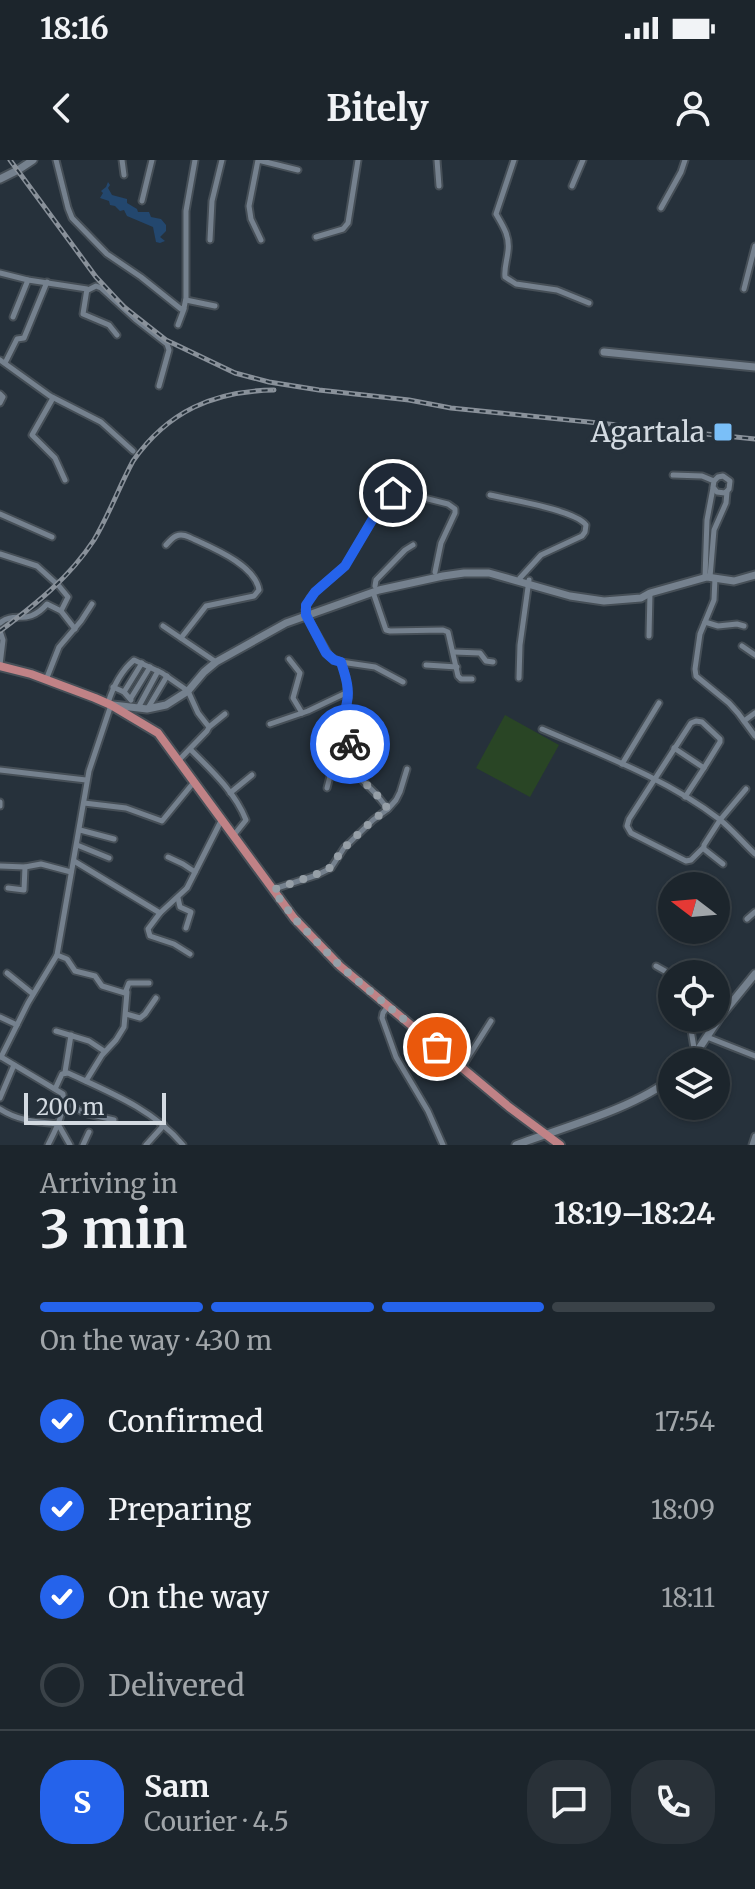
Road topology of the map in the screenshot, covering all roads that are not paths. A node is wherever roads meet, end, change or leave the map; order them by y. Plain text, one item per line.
1 (56, 160) edge
2 (122, 160) edge
3 (152, 160) edge
4 (195, 160) edge
5 (222, 160) edge
6 (358, 160) edge
7 (437, 160) edge
8 (514, 160) edge
9 (583, 160) edge
10 (685, 160) edge
11 (30, 161) edge
12 (298, 170) dead end
13 (124, 175) dead end
14 (0, 179) edge
15 (439, 186) dead end
16 (572, 186) dead end
17 (142, 201) dead end
18 (661, 208) dead end
19 (316, 237) dead end
20 (210, 240) dead end
21 (261, 240) dead end
22 (755, 246) edge
23 (752, 266) edge
24 (0, 273) edge
25 (28, 280) junction
26 (47, 282) junction
27 (744, 289) dead end
28 (88, 290) junction
29 (186, 300) junction
30 (589, 303) dead end
31 (215, 306) dead end
32 (184, 309) junction
33 (13, 317) dead end
34 (178, 325) dead end
35 (117, 335) dead end
36 (604, 352) dead end
37 (2, 362) edge
38 (755, 367) edge
39 (159, 386) dead end
40 (0, 394) edge
41 (53, 398) junction
42 (0, 403) edge
43 (133, 451) dead end
44 (673, 475) dead end
45 (65, 480) dead end
46 (714, 484) junction
47 (727, 491) junction
48 (490, 495) dead end
49 (0, 514) edge
50 (52, 537) dead end
51 (166, 545) dead end
52 (413, 545) dead end
53 (0, 554) edge
54 (440, 573) junction
55 (755, 575) edge
56 (710, 577) junction
57 (520, 578) junction
58 (528, 582) junction
59 (376, 588) junction
60 (650, 593) junction
61 (92, 604) dead end
62 (61, 611) junction
63 (306, 615) junction
64 (705, 622) junction
65 (0, 623) edge
66 (163, 626) dead end
67 (744, 626) dead end
68 (75, 629) junction
69 (0, 631) edge
70 (649, 636) dead end
71 (181, 638) junction
72 (742, 646) dead end
73 (454, 652) junction
74 (755, 655) edge
75 (289, 659) dead end
76 (216, 662) junction
77 (341, 662) junction
78 (493, 662) dead end
79 (142, 663) junction
80 (426, 665) dead end
81 (0, 666) edge
82 (150, 667) junction
83 (457, 667) junction
84 (158, 671) junction
85 (167, 676) junction
86 (519, 678) dead end
87 (472, 679) dead end
88 (46, 680) junction
89 (403, 682) dead end
90 (113, 687) junction
91 (188, 691) junction
92 (124, 692) junction
93 (348, 692) junction
94 (131, 698) junction
95 (659, 703) dead end
96 (109, 704) junction
97 (140, 708) junction
98 (302, 713) junction
99 (755, 713) edge
100 (225, 714) dead end
101 (744, 721) junction
102 (270, 724) dead end
103 (209, 727) junction
104 (542, 729) dead end
105 (755, 736) edge
106 (339, 741) junction
107 (674, 748) junction
108 (190, 749) junction
109 (178, 761) junction
110 (622, 764) junction
111 (704, 768) junction
112 (407, 769) dead end
113 (0, 770) edge
114 (331, 773) junction
115 (252, 775) dead end
116 (355, 776) junction
117 (653, 779) junction
118 (87, 780) junction
119 (194, 782) junction
120 (327, 788) dead end
121 (746, 789) dead end
122 (230, 793) junction
123 (685, 797) junction
124 (84, 803) junction
125 (388, 809) junction
126 (222, 820) junction
127 (720, 820) junction
128 (80, 830) junction
129 (233, 835) junction
130 (114, 839) dead end
131 (77, 845) junction
132 (703, 848) junction
133 (755, 854) edge
134 (168, 857) dead end
135 (109, 858) dead end
136 (74, 861) junction
137 (723, 864) dead end
138 (0, 866) edge
139 (25, 867) junction
140 (71, 872) junction
141 (195, 872) junction
142 (8, 888) dead end
143 (273, 890) junction
144 (178, 898) junction
145 (755, 912) edge
146 (160, 913) junction
147 (747, 919) dead end
148 (186, 928) dead end
149 (190, 954) dead end
150 (57, 955) junction
151 (7, 973) dead end
152 (755, 974) edge
153 (149, 983) dead end
154 (127, 991) junction
155 (33, 994) junction
156 (156, 998) dead end
157 (388, 1006) junction
158 (126, 1014) junction
159 (0, 1017) edge
160 (491, 1021) dead end
161 (17, 1025) junction
162 (56, 1031) dead end
163 (71, 1035) junction
164 (707, 1037) junction
165 (700, 1048) edge
166 (104, 1051) junction
167 (755, 1056) edge
168 (1, 1057) edge
169 (14, 1065) junction
170 (462, 1067) junction
171 (65, 1072) junction
172 (86, 1081) junction
173 (55, 1089) junction
174 (658, 1089) edge
175 (0, 1098) edge
176 (64, 1101) junction
177 (0, 1109) edge
178 (114, 1120) dead end
179 (58, 1124) junction
180 (164, 1125) junction
181 (89, 1132) dead end
182 (545, 1134) junction
183 (755, 1136) edge
184 (48, 1145) edge
185 (70, 1145) edge
186 (83, 1145) edge
187 (146, 1145) edge
188 (183, 1145) edge
189 (443, 1145) edge
190 (516, 1145) edge
191 (560, 1145) edge
192 (752, 1145) edge

1 - 32 street
2 - 13 street
3 - 17 street
4 - 29 street
5 - 20 street
6 - 19 street
7 - 15 street
8 - 30 street
9 - 16 street
10 - 18 street
11 - 14 street
12 - 21 street
22 - 23 street
23 - 27 street
24 - 25 street
25 - 26 street
25 - 33 street
26 - 28 street
26 - 37 street
28 - 35 street
28 - 39 street
29 - 31 street
29 - 32 street
32 - 34 street
36 - 38 street
37 - 41 street
40 - 42 street
41 - 43 street
41 - 45 street
44 - 46 street
46 - 47 street
46 - 47 street
46 - 56 street
47 - 56 street
48 - 57 street
49 - 50 street
51 - 71 street
52 - 59 street
53 - 62 street
54 - 57 street
54 - 58 street
54 - 59 street
54 - 63 street
55 - 56 street
56 - 60 street
56 - 64 street
57 - 58 street
58 - 60 street
58 - 86 street
59 - 63 street
59 - 73 street
60 - 70 street
61 - 68 street
62 - 65 street
62 - 68 street
63 - 76 street
63 - 77 street
64 - 67 street
64 - 101 street
66 - 71 street
68 - 88 street
69 - 81 street
71 - 76 street
72 - 74 street
73 - 78 street
73 - 83 street
75 - 98 street
76 - 91 street
77 - 89 street
77 - 93 street
79 - 82 street
79 - 90 street
79 - 92 street
80 - 83 street
81 - 88 main road
82 - 84 street
82 - 94 street
83 - 87 street
84 - 85 street
84 - 97 street
85 - 91 street
85 - 97 street
88 - 96 main road
90 - 92 street
90 - 96 street
91 - 97 street
91 - 103 street
92 - 94 street
93 - 98 street
93 - 106 street
94 - 97 street
95 - 110 street
96 - 97 street
96 - 109 main road
96 - 118 street
98 - 102 street
99 - 101 street
100 - 103 street
101 - 105 street
103 - 108 street
104 - 110 street
106 - 114 street
106 - 116 street
107 - 111 street
107 - 111 street
107 - 117 street
108 - 109 street
108 - 122 street
109 - 119 main road
110 - 117 street
111 - 123 street
112 - 125 street
113 - 118 street
114 - 116 street
114 - 120 street
115 - 122 street
116 - 125 street
117 - 123 street
117 - 132 street
118 - 124 street
119 - 124 street
119 - 126 main road
121 - 127 street
122 - 129 street
123 - 127 street
124 - 128 street
125 - 143 street
126 - 129 main road
126 - 141 street
127 - 132 street
127 - 133 street
128 - 130 street
128 - 131 street
129 - 143 main road
131 - 135 street
131 - 136 street
132 - 137 street
134 - 141 street
136 - 140 street
136 - 146 street
138 - 139 street
139 - 140 street
139 - 142 street
140 - 150 street
141 - 144 street
143 - 157 main road
144 - 146 street
144 - 148 street
145 - 147 street
146 - 149 street
150 - 154 street
150 - 155 street
151 - 155 street
152 - 164 street
153 - 154 street
154 - 158 street
155 - 161 street
156 - 158 street
157 - 170 main road
157 - 189 street
158 - 166 street
159 - 161 street
160 - 170 street
161 - 168 street
162 - 163 street
163 - 166 street
163 - 171 street
164 - 165 street
164 - 167 street
166 - 172 street
168 - 169 street
169 - 173 street
169 - 175 street
170 - 182 main road
171 - 172 street
171 - 173 street
172 - 180 street
173 - 176 street
174 - 182 street
176 - 178 street
176 - 179 street
177 - 179 street
179 - 184 street
179 - 185 street
180 - 187 street
180 - 188 street
181 - 186 street
182 - 190 street
182 - 191 main road
183 - 192 street

